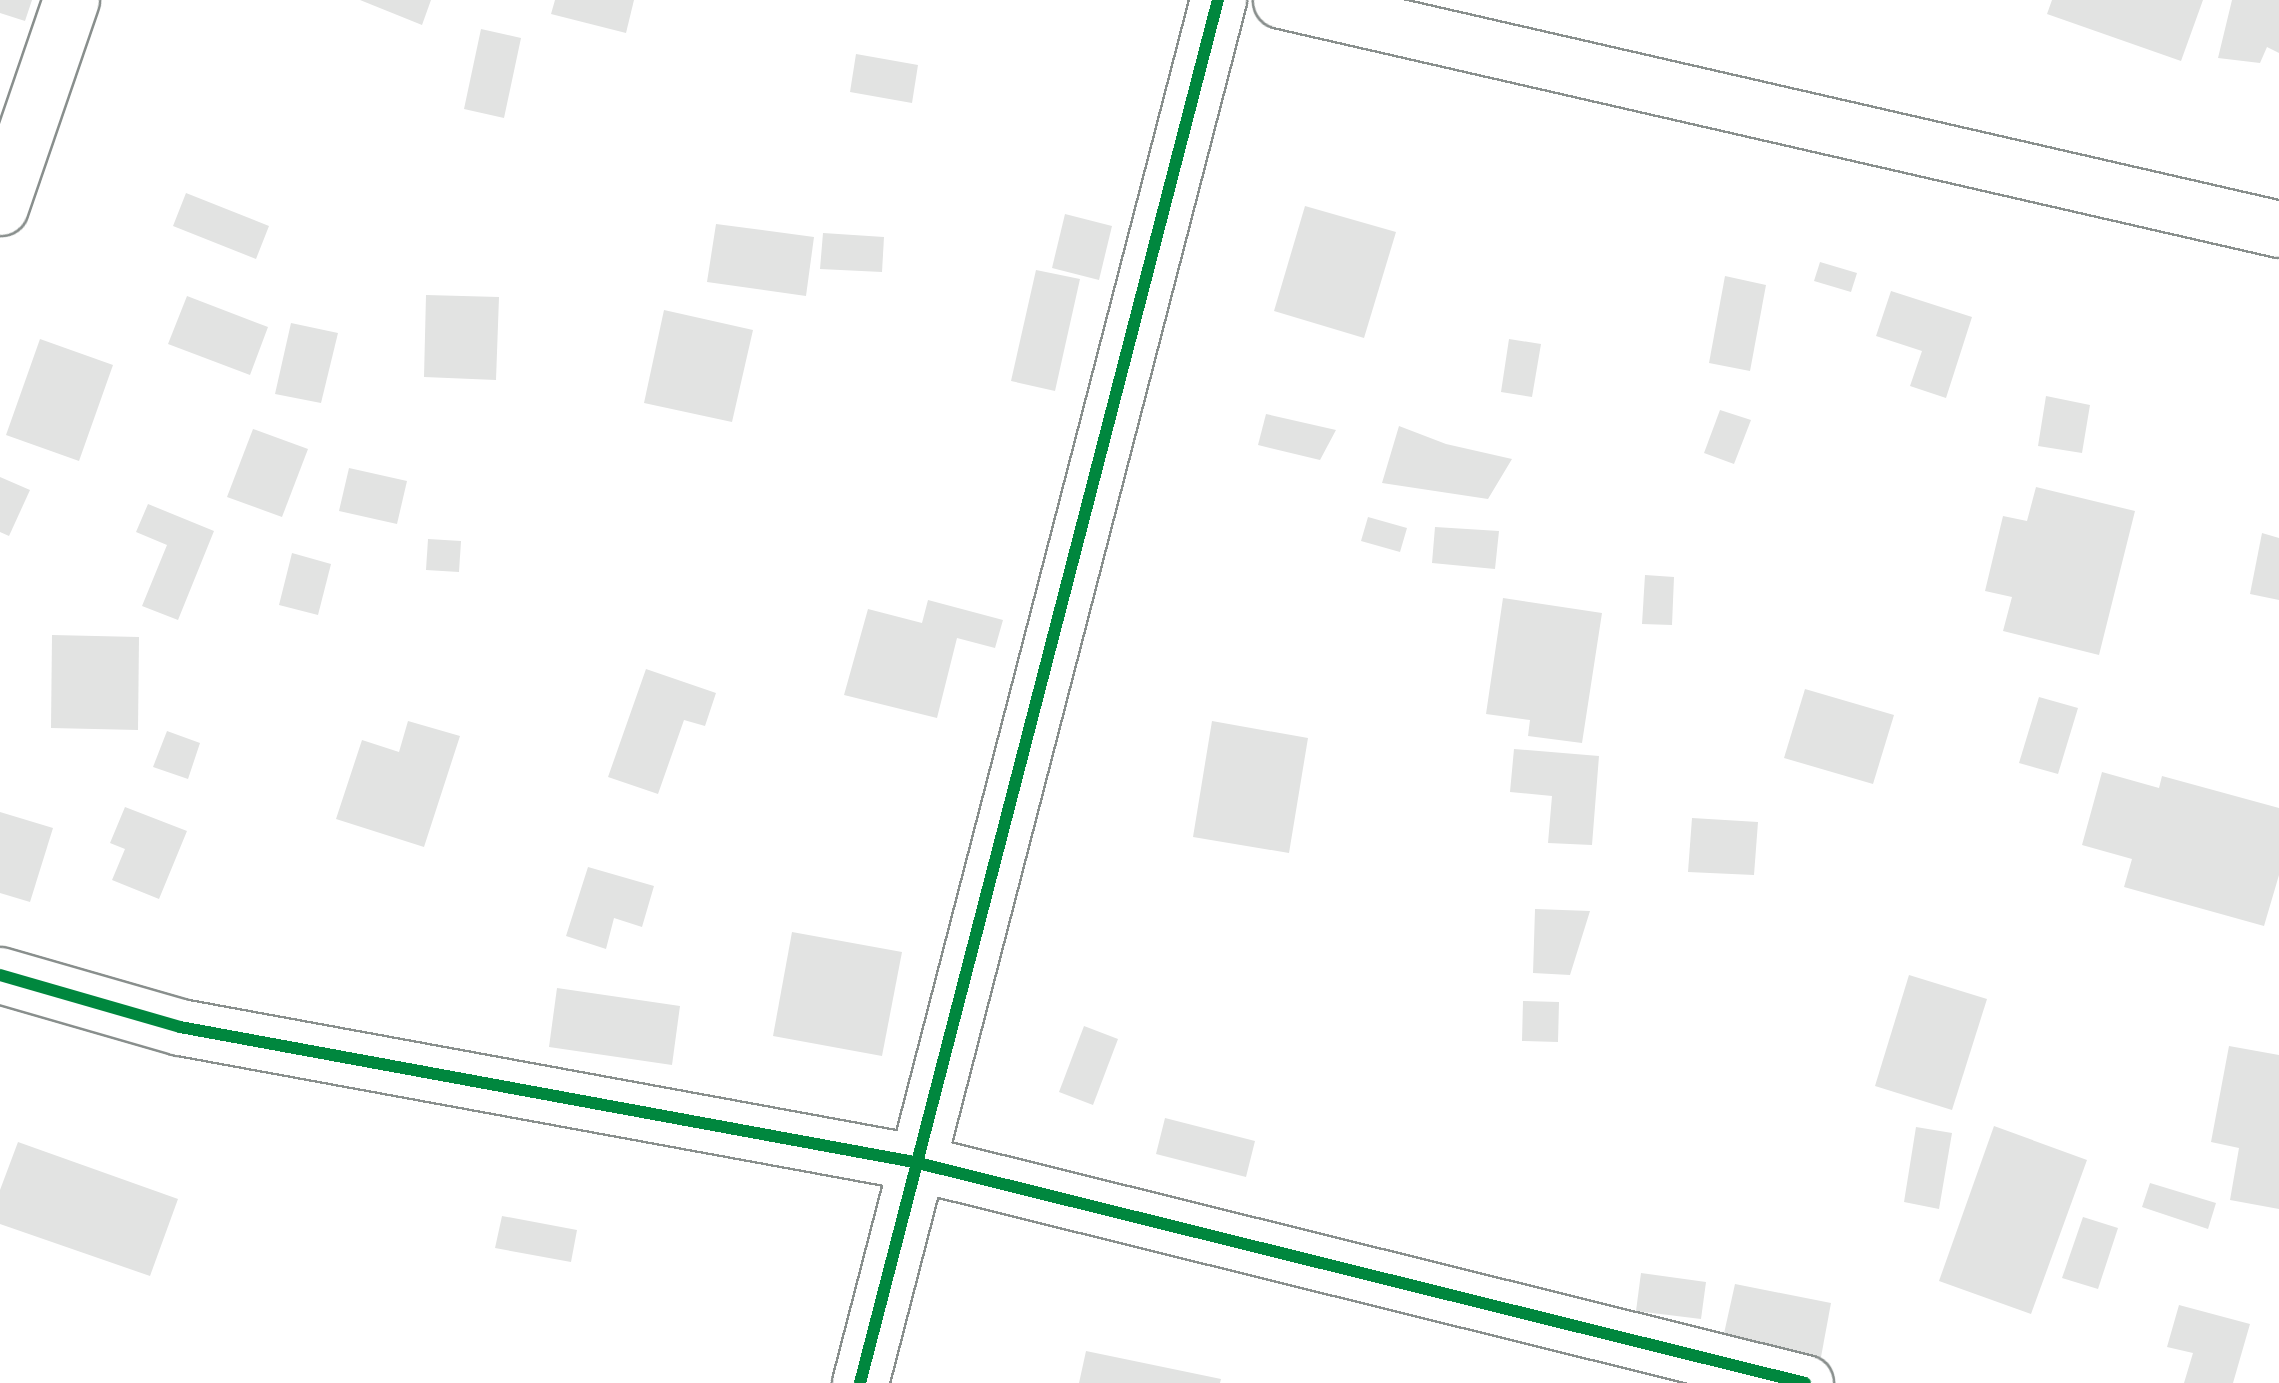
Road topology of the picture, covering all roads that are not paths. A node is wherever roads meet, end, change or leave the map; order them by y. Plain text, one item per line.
1 (71, 0) edge
2 (1218, 0) edge
3 (1281, 0) edge
4 (0, 207) edge
5 (2279, 229) edge
6 (0, 975) edge
7 (914, 1162) junction
8 (860, 1383) edge
9 (1805, 1383) edge

1 - 4 street
2 - 7 street
3 - 5 street
6 - 7 street
7 - 8 street
7 - 9 street

